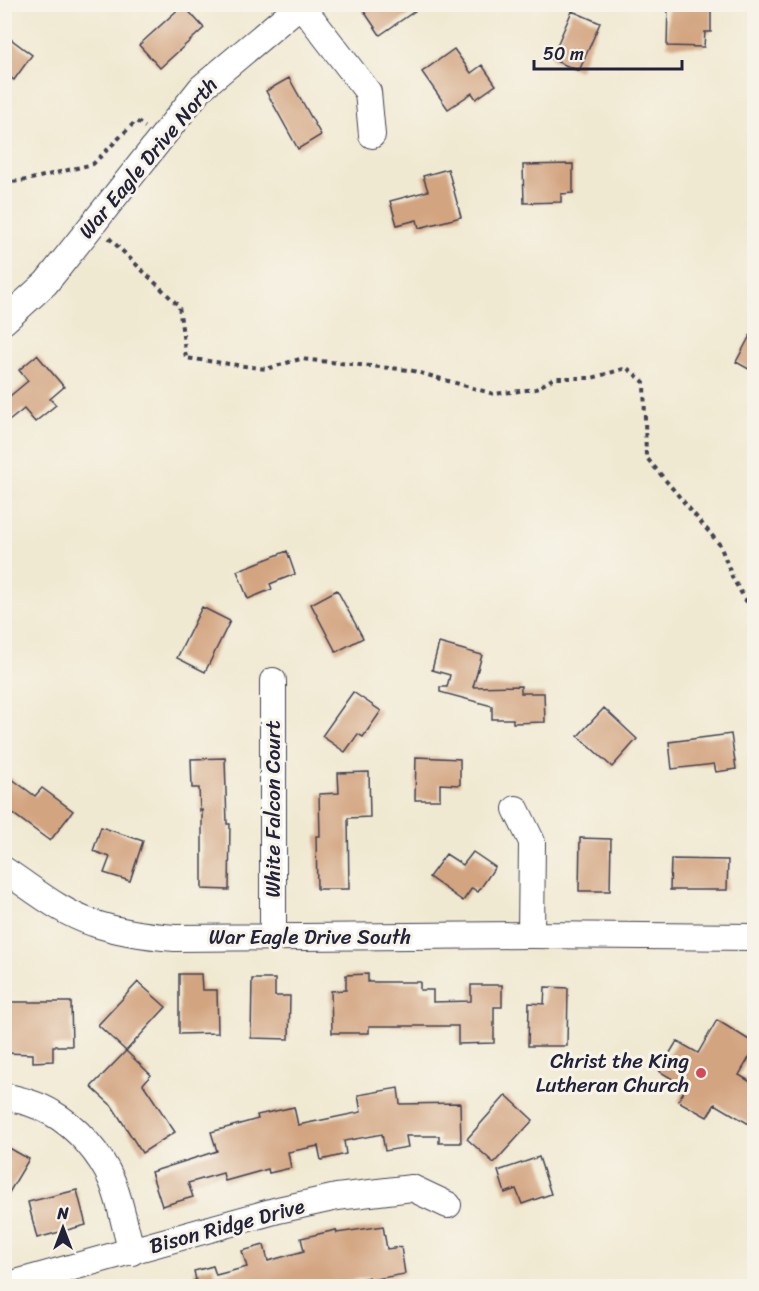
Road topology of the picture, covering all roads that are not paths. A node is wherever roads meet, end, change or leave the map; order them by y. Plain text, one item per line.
1 (301, 4) edge
2 (372, 135) dead end
3 (4, 321) edge
4 (273, 681) dead end
5 (516, 809) dead end
6 (4, 870) edge
7 (531, 936) junction
8 (754, 937) edge
9 (273, 938) junction
10 (4, 1096) edge
11 (448, 1205) dead end
12 (132, 1252) junction
13 (5, 1287) edge

1 - 2 street, War Eagle Drive North
1 - 3 street, War Eagle Drive North
4 - 9 street, White Falcon Court
5 - 7 street
6 - 9 street, War Eagle Drive South
7 - 8 street, War Eagle Drive South
7 - 9 street, War Eagle Drive South
10 - 12 street
11 - 12 street, Bison Ridge Drive
12 - 13 street, Bison Ridge Drive

